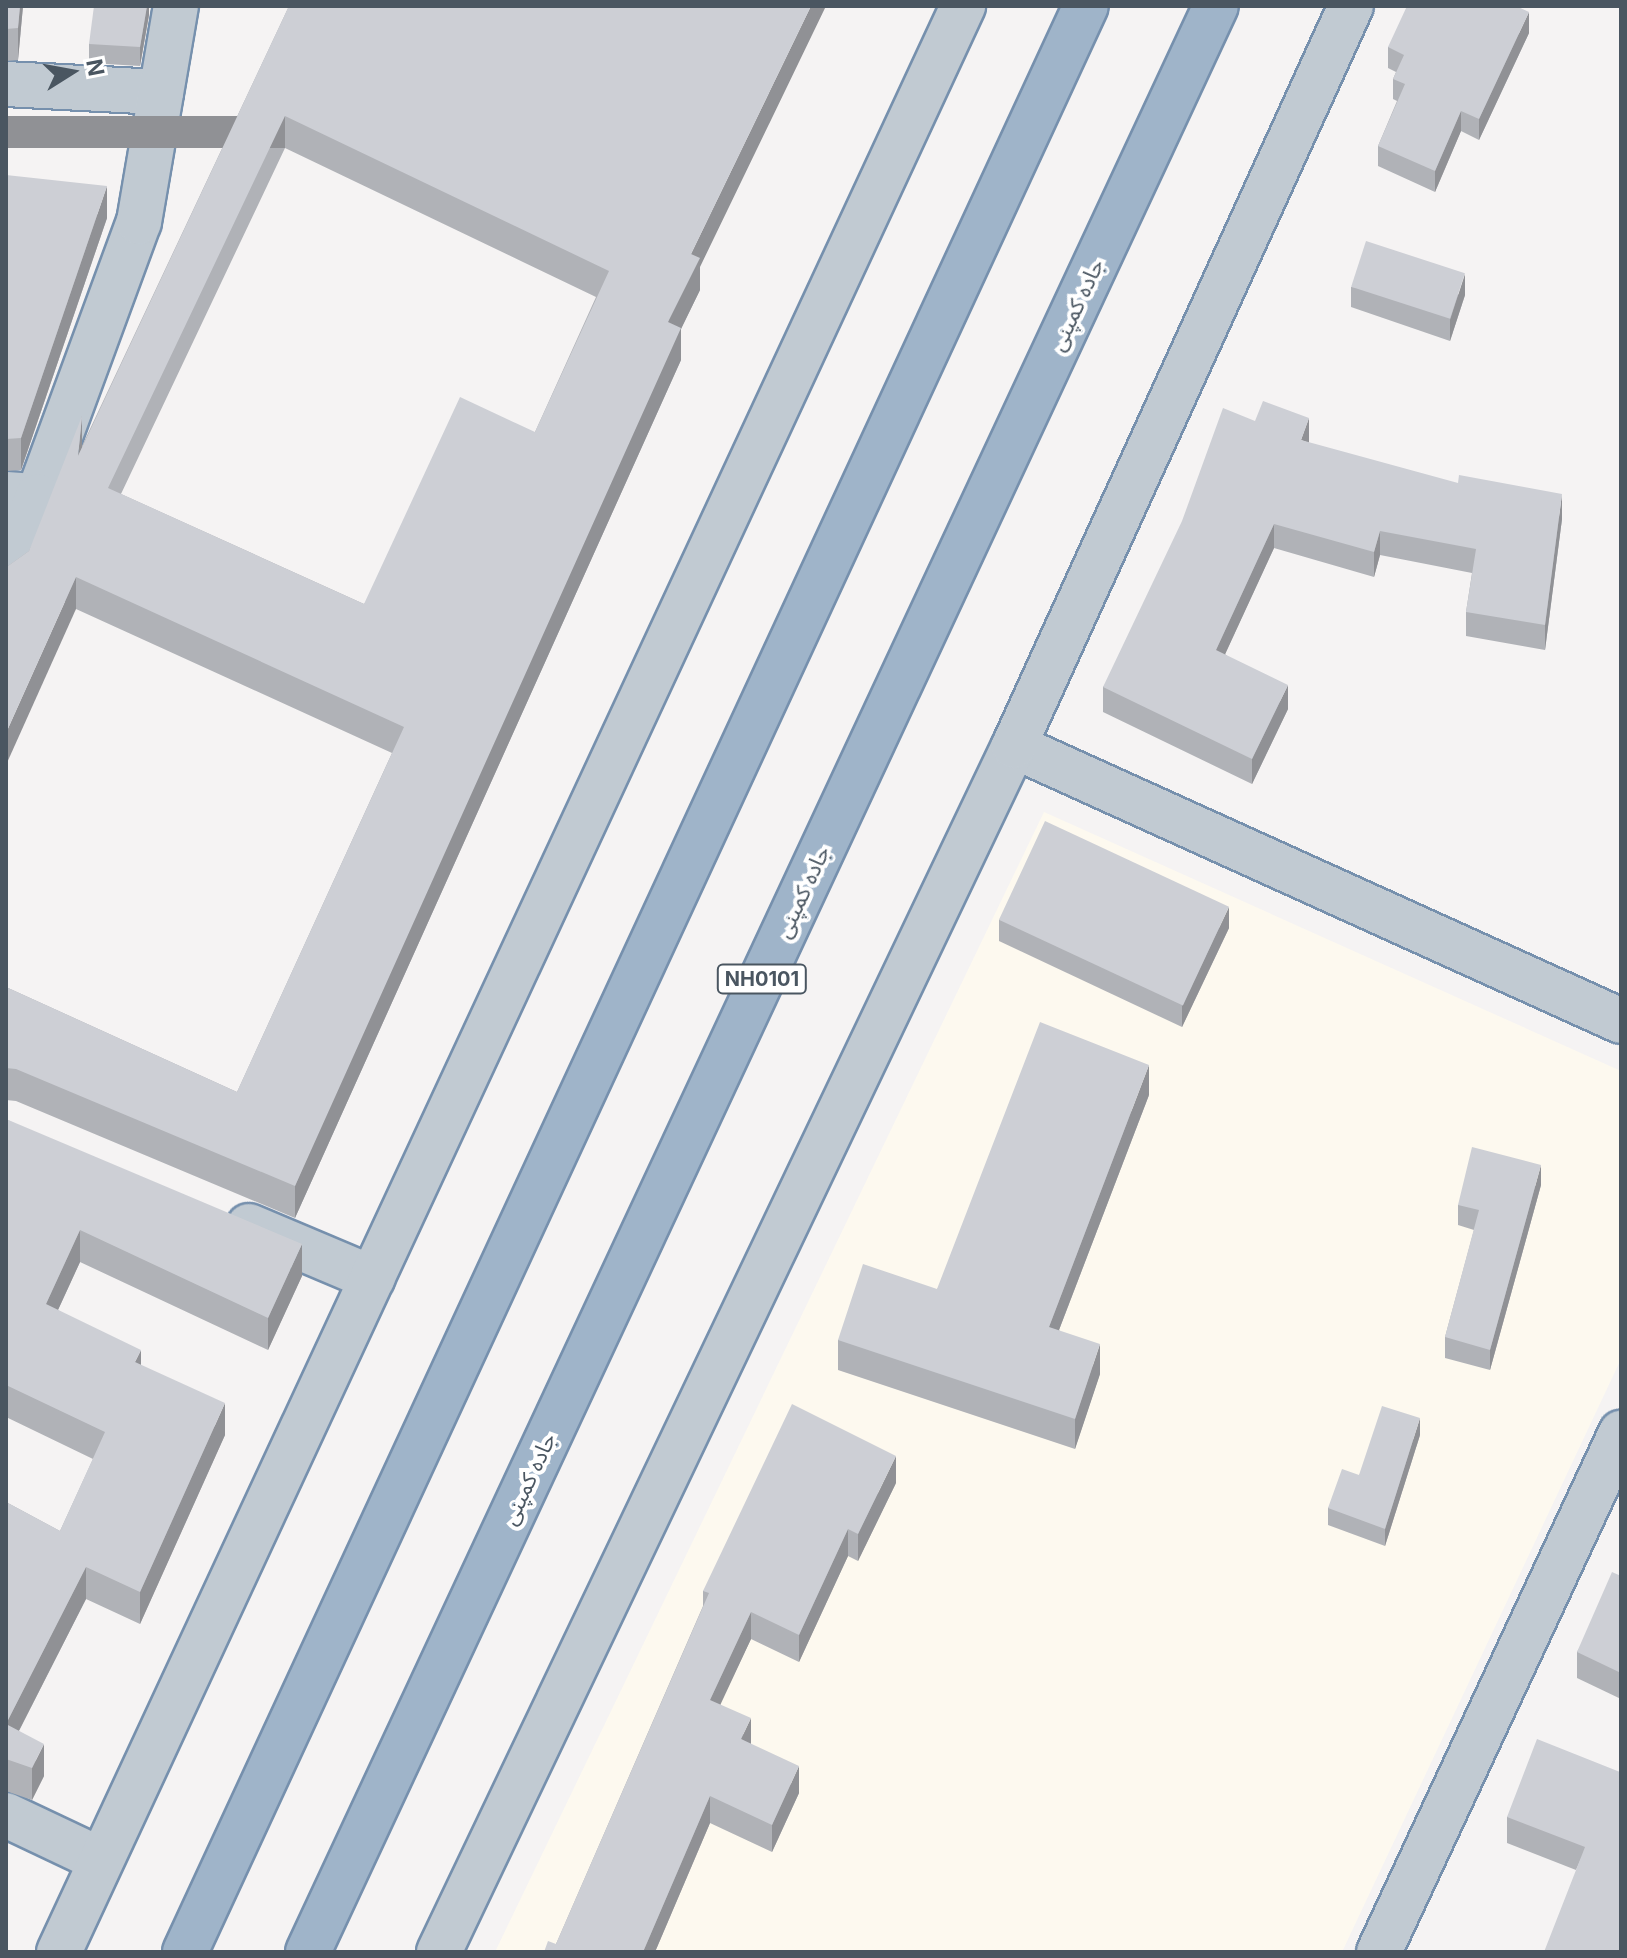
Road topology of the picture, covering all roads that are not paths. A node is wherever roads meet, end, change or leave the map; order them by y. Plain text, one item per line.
1 (176, 6) edge
2 (963, 6) edge
3 (1086, 6) edge
4 (1216, 6) edge
5 (1351, 6) edge
6 (6, 84) edge
7 (161, 92) junction
8 (22, 495) edge
9 (6, 573) edge
10 (1014, 746) junction
11 (1621, 1021) edge
12 (211, 1211) edge
13 (372, 1278) junction
14 (1621, 1433) edge
15 (6, 1815) edge
16 (101, 1860) junction
17 (59, 1952) edge
18 (185, 1952) edge
19 (308, 1952) edge
20 (439, 1952) edge
21 (1379, 1952) edge

1 - 7 street
2 - 13 street
3 - 18 highway
4 - 19 highway, جاده کمپنی / NH0101
5 - 10 street
6 - 7 street
7 - 8 street
8 - 9 street
10 - 11 street
10 - 20 street
12 - 13 street
13 - 16 street
14 - 21 street
15 - 16 street
16 - 17 street

